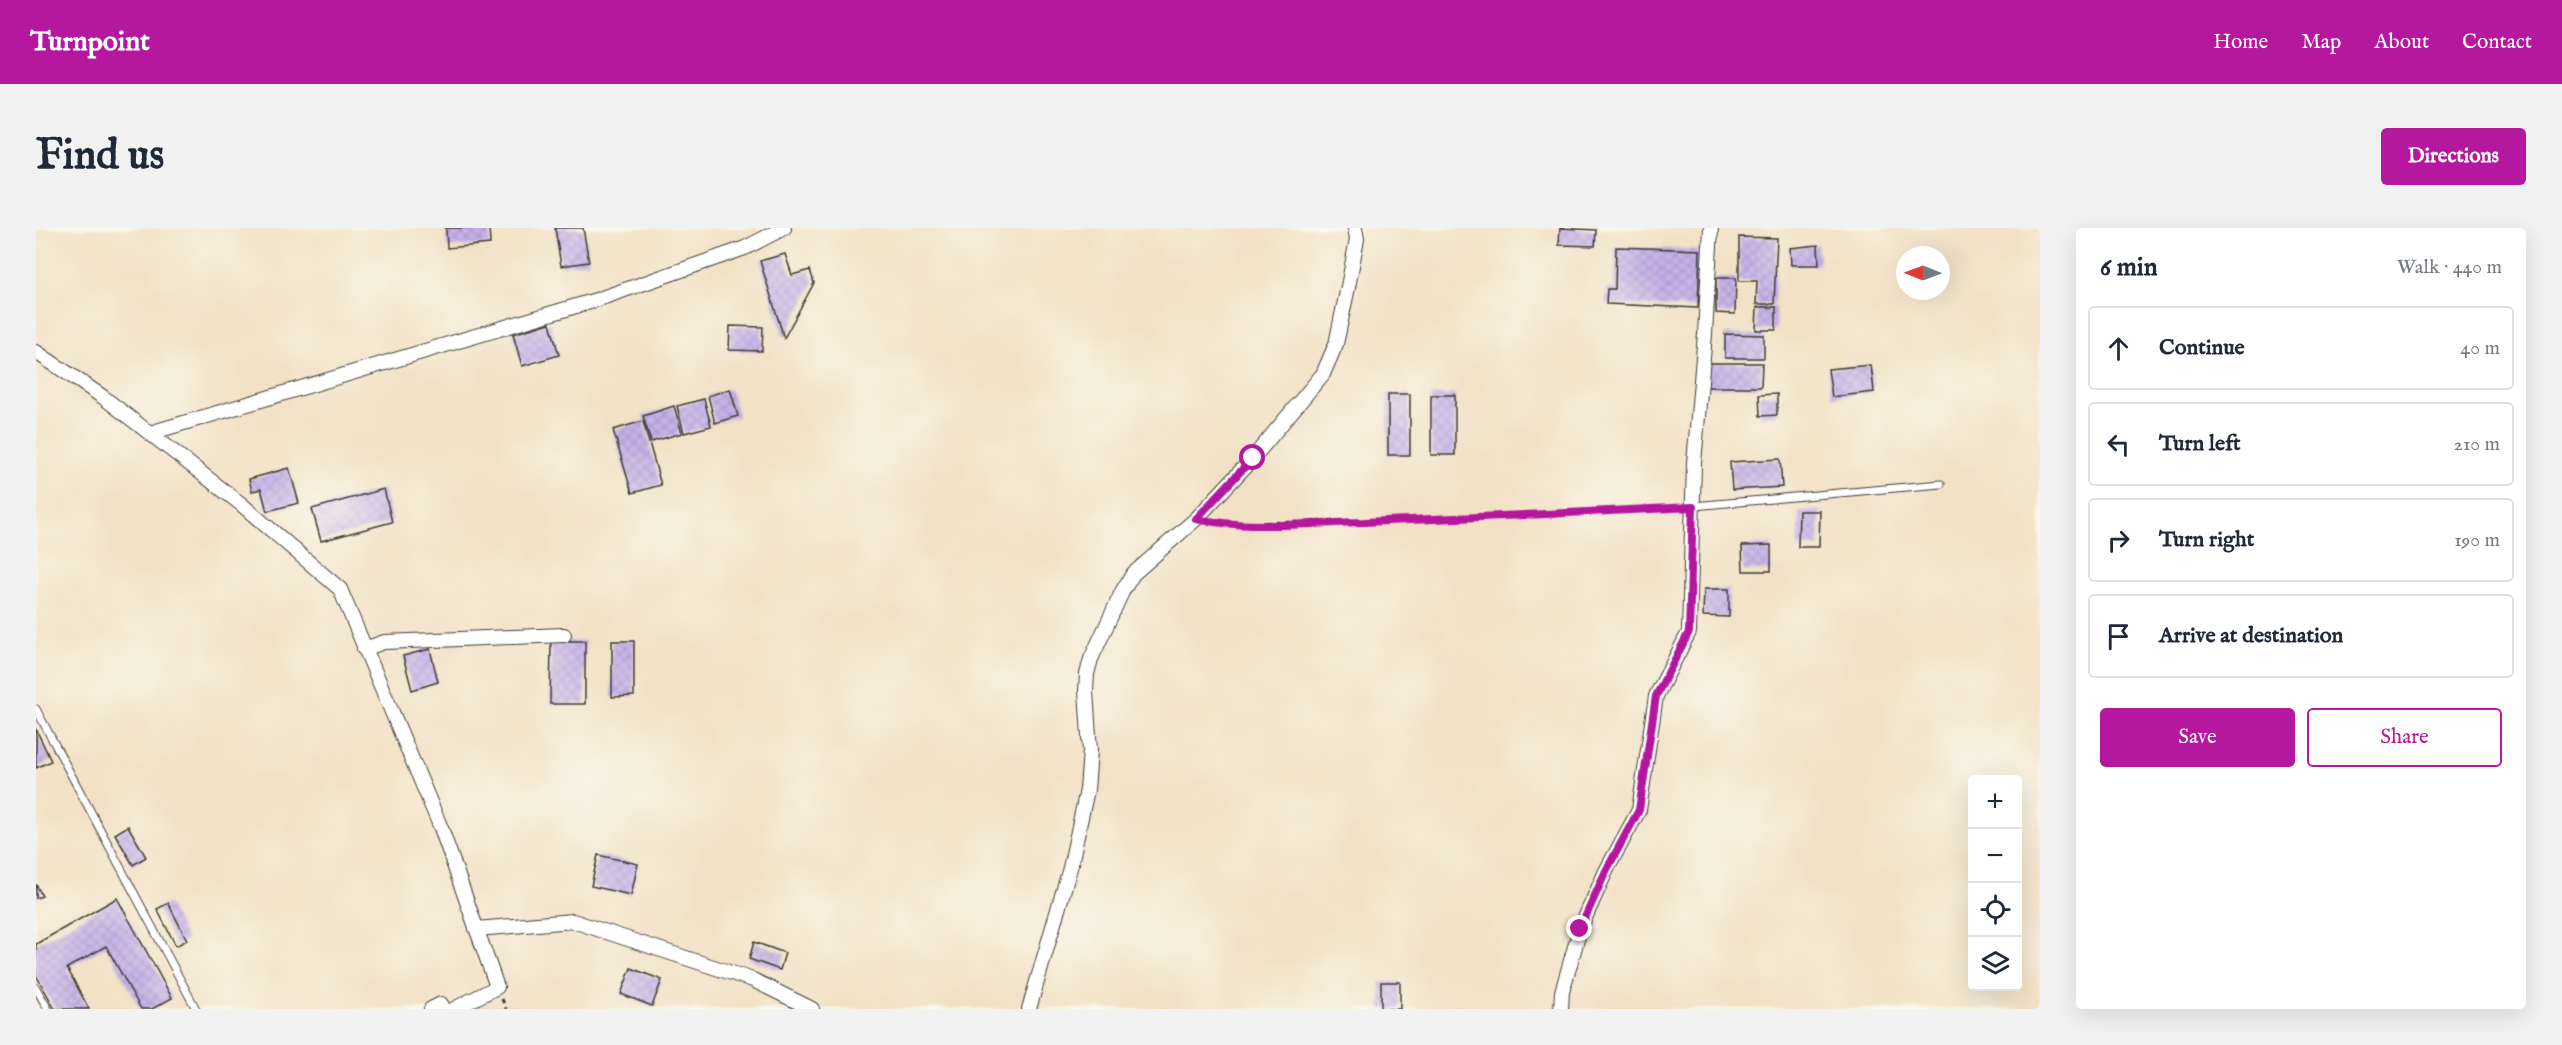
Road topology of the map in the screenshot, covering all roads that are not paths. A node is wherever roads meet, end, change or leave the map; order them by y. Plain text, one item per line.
1 (784, 228) edge
2 (1354, 228) edge
3 (1711, 228) edge
4 (36, 352) edge
5 (150, 433) junction
6 (1941, 484) dead end
7 (1693, 507) junction
8 (564, 635) dead end
9 (364, 649) junction
10 (36, 709) edge
11 (476, 929) junction
12 (36, 988) edge
13 (458, 1008) edge
14 (48, 1009) edge
15 (196, 1009) edge
16 (431, 1009) edge
17 (444, 1009) edge
18 (812, 1009) edge
19 (1029, 1009) edge
20 (1561, 1009) edge

1 - 5 street
2 - 19 street
3 - 7 street
4 - 5 street
5 - 9 street
6 - 7 lane
7 - 20 street
8 - 9 street
9 - 11 street
10 - 15 lane
11 - 13 street
11 - 18 street
12 - 14 lane
16 - 17 street

